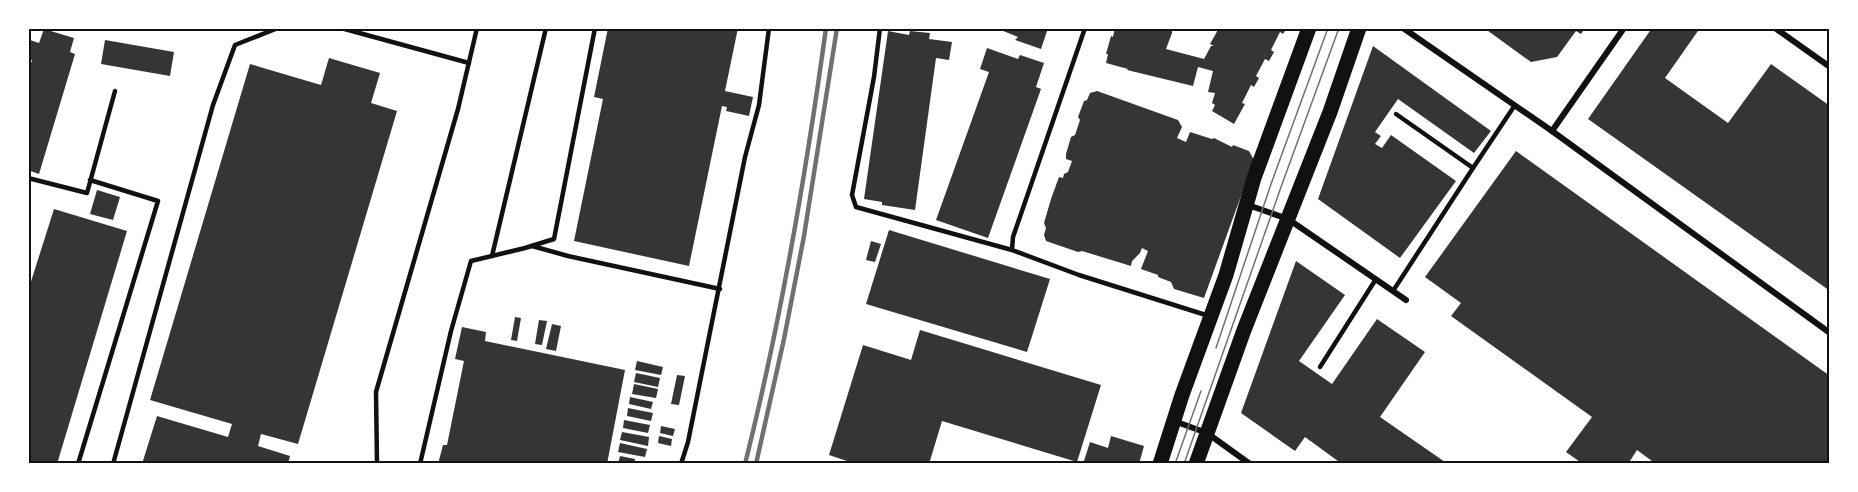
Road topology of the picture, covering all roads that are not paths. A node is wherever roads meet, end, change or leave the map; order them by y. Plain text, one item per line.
1 (278, 28) edge
2 (341, 28) edge
3 (477, 28) edge
4 (546, 28) edge
5 (595, 28) edge
6 (769, 28) edge
7 (880, 28) edge
8 (1084, 28) edge
9 (1308, 28) edge
10 (1359, 28) edge
11 (1403, 28) edge
12 (1624, 28) edge
13 (1775, 28) edge
14 (469, 63) junction
15 (1830, 67) edge
16 (115, 91) dead end
17 (1515, 105) junction
18 (1396, 114) dead end
19 (1552, 131) junction
20 (1473, 168) junction
21 (28, 178) edge
22 (90, 180) junction
23 (1247, 205) junction
24 (1287, 219) junction
25 (532, 246) junction
26 (1012, 250) junction
27 (492, 256) junction
28 (1376, 279) junction
29 (720, 289) junction
30 (1393, 291) junction
31 (1406, 300) dead end
32 (1212, 317) junction
33 (1830, 333) edge
34 (1320, 367) dead end
35 (1174, 421) junction
36 (1207, 433) junction
37 (78, 464) edge
38 (113, 464) edge
39 (377, 464) edge
40 (420, 464) edge
41 (681, 464) edge
42 (1160, 464) edge
43 (1196, 464) edge
44 (1251, 464) edge

1 - 38 lane
2 - 14 lane
3 - 14 lane
4 - 27 lane
5 - 25 lane
6 - 29 lane
7 - 26 lane
8 - 26 lane
9 - 23 main road
10 - 24 main road
11 - 17 street
12 - 19 street
13 - 15 street
14 - 39 lane
16 - 22 lane
17 - 19 street
17 - 20 lane
18 - 20 lane
19 - 33 street
20 - 30 lane
21 - 22 lane
22 - 37 lane
23 - 24 street
23 - 32 main road
24 - 28 street
24 - 36 main road
25 - 27 lane
25 - 29 lane
26 - 32 lane
27 - 40 lane
28 - 30 street
28 - 34 lane
29 - 41 lane
30 - 31 street
32 - 35 main road
35 - 36 street
35 - 42 main road
36 - 43 main road
36 - 44 street

